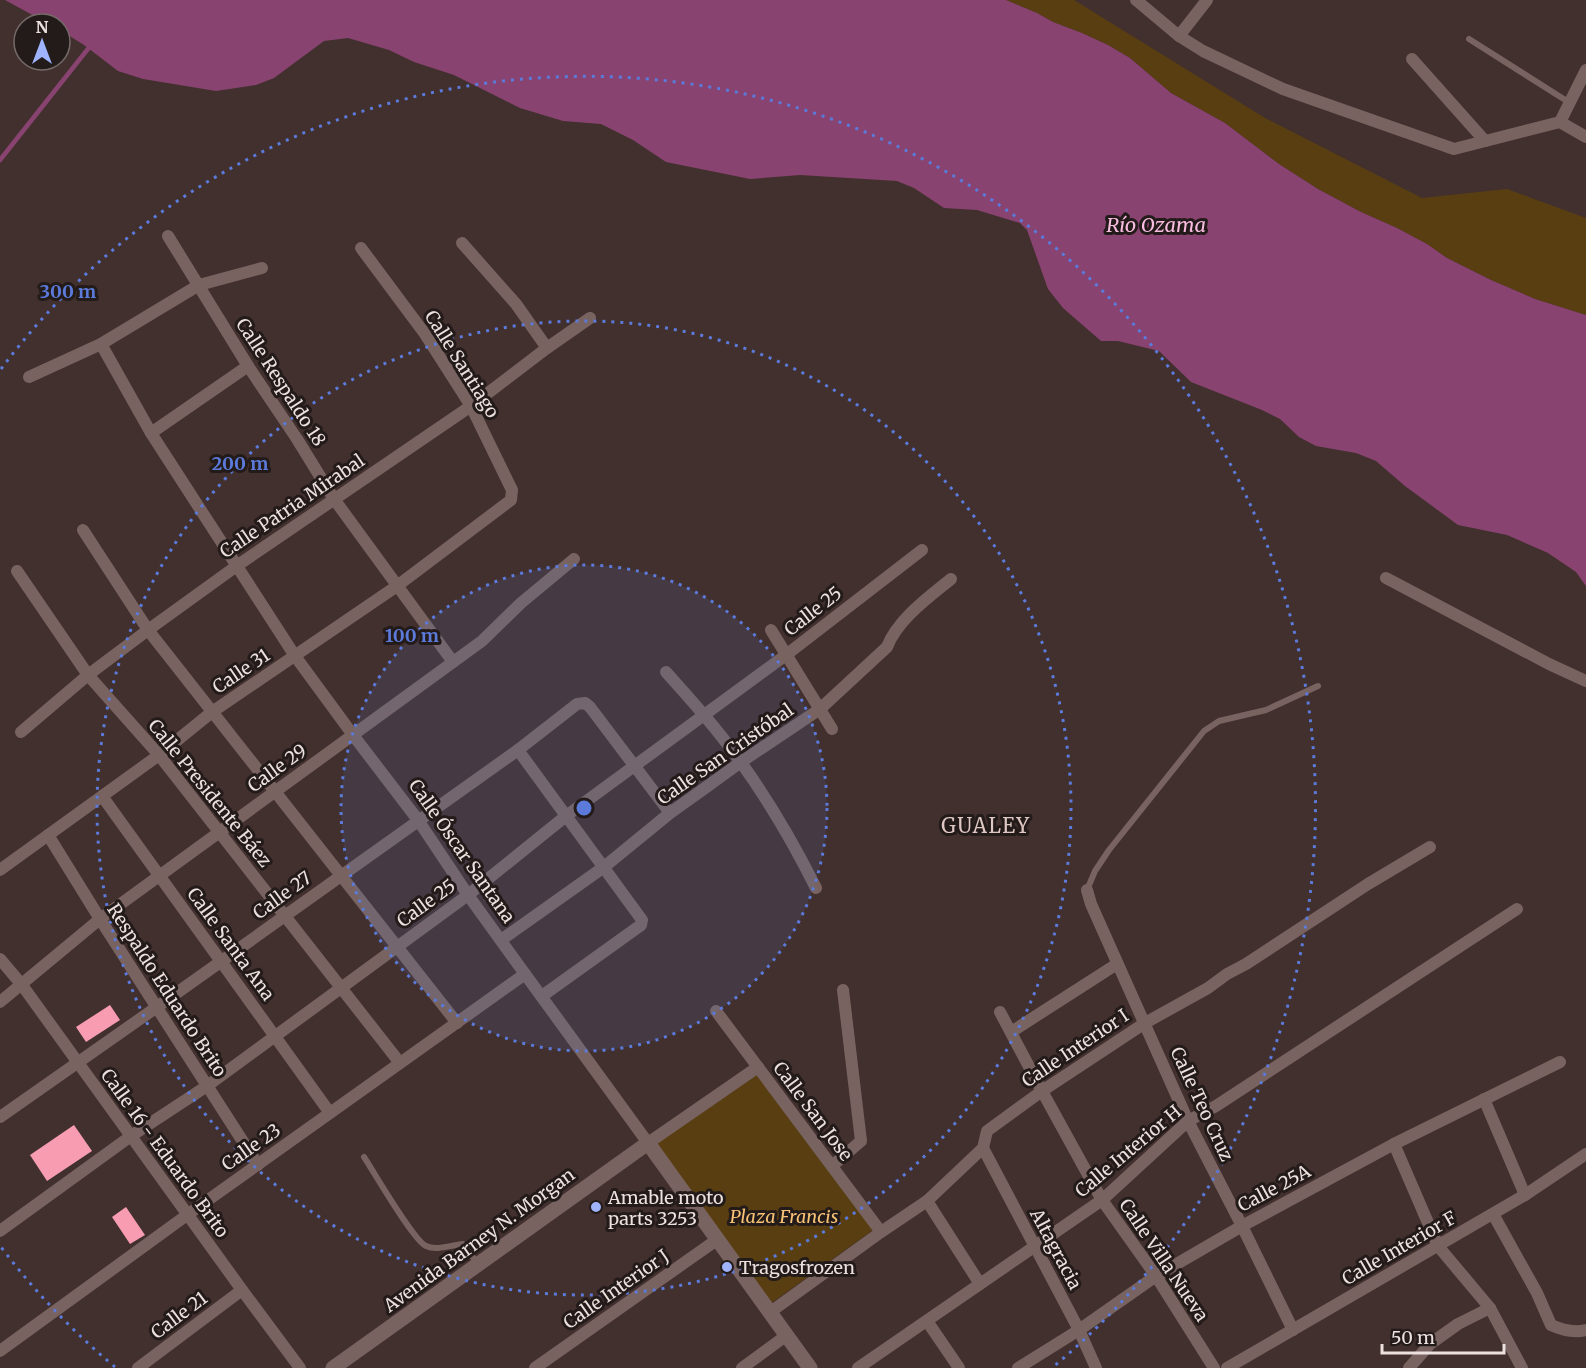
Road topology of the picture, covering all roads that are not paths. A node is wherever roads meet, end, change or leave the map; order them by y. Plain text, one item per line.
1 (1207, 0) edge
2 (1141, 1) edge
3 (1179, 36) junction
4 (1469, 39) dead end
5 (1412, 59) dead end
6 (1586, 70) edge
7 (1570, 103) junction
8 (1560, 122) junction
9 (1586, 137) edge
10 (1485, 141) junction
11 (168, 236) dead end
12 (462, 243) dead end
13 (362, 248) dead end
14 (262, 268) dead end
15 (199, 285) junction
16 (590, 318) dead end
17 (101, 344) junction
18 (547, 348) junction
19 (248, 366) junction
20 (29, 377) dead end
21 (471, 406) junction
22 (152, 433) junction
23 (334, 498) junction
24 (505, 505) joint
25 (82, 530) dead end
26 (922, 550) dead end
27 (574, 559) dead end
28 (238, 565) junction
29 (17, 571) dead end
30 (1386, 578) dead end
31 (951, 579) dead end
32 (398, 586) junction
33 (148, 630) junction
34 (771, 630) dead end
35 (786, 655) junction
36 (295, 656) junction
37 (453, 662) junction
38 (666, 672) dead end
39 (88, 675) junction
40 (1586, 681) edge
41 (1317, 686) dead end
42 (820, 710) junction
43 (212, 712) junction
44 (704, 716) junction
45 (832, 729) dead end
46 (21, 732) dead end
47 (353, 735) junction
48 (518, 750) junction
49 (159, 755) junction
50 (741, 762) junction
51 (634, 766) junction
52 (275, 792) junction
53 (102, 796) junction
54 (670, 813) junction
55 (566, 816) junction
56 (418, 820) junction
57 (220, 833) junction
58 (48, 835) junction
59 (1430, 847) dead end
60 (604, 867) junction
61 (0, 870) edge
62 (341, 875) junction
63 (160, 876) junction
64 (816, 888) dead end
65 (1088, 890) joint
66 (468, 895) junction
67 (1517, 909) dead end
68 (285, 916) junction
69 (100, 919) junction
70 (501, 940) junction
71 (397, 947) junction
72 (0, 959) edge
73 (221, 961) junction
74 (1117, 964) junction
75 (525, 974) junction
76 (22, 985) junction
77 (341, 988) junction
78 (843, 990) dead end
79 (542, 996) junction
80 (0, 1002) edge
81 (157, 1007) junction
82 (716, 1011) dead end
83 (1000, 1012) dead end
84 (457, 1023) junction
85 (1145, 1023) junction
86 (1011, 1032) junction
87 (276, 1036) junction
88 (77, 1062) junction
89 (1560, 1062) dead end
90 (400, 1063) junction
91 (758, 1067) junction
92 (207, 1086) junction
93 (1042, 1091) junction
94 (1484, 1099) junction
95 (330, 1113) junction
96 (0, 1117) edge
97 (1188, 1122) junction
98 (131, 1136) junction
99 (648, 1143) junction
100 (1394, 1144) junction
101 (983, 1148) junction
102 (1586, 1154) edge
103 (364, 1156) dead end
104 (258, 1165) junction
105 (832, 1166) junction
106 (1526, 1195) junction
107 (1102, 1200) junction
108 (927, 1201) junction
109 (1492, 1214) junction
110 (187, 1215) junction
111 (1242, 1226) junction
112 (0, 1231) edge
113 (881, 1232) junction
114 (717, 1239) junction
115 (1034, 1246) junction
116 (1438, 1246) junction
117 (478, 1264) junction
118 (1156, 1276) junction
119 (981, 1284) junction
120 (242, 1290) junction
121 (1490, 1308) junction
122 (770, 1313) junction
123 (927, 1321) junction
124 (1079, 1330) junction
125 (1293, 1330) junction
126 (1586, 1330) edge
127 (787, 1335) junction
128 (0, 1352) edge
129 (138, 1368) edge
130 (300, 1368) edge
131 (333, 1368) edge
132 (535, 1368) edge
133 (742, 1368) edge
134 (810, 1368) edge
135 (858, 1368) edge
136 (958, 1368) edge
137 (1018, 1368) edge
138 (1096, 1368) edge
139 (1214, 1368) edge
140 (1227, 1368) edge
141 (1409, 1368) edge
142 (1522, 1368) edge

1 - 3 street
2 - 3 street
3 - 10 street
4 - 7 lane
5 - 10 street
6 - 7 street
7 - 8 street
8 - 9 street
8 - 10 street
11 - 15 street, Calle Respaldo 18
12 - 18 street
13 - 21 street, Calle Santiago
14 - 15 street
15 - 17 street
15 - 19 street, Calle Respaldo 18
16 - 18 street, Calle Patria Mirabal
17 - 20 street
17 - 22 street, Calle Óscar Santana
18 - 21 street, Calle Patria Mirabal
19 - 22 street
19 - 23 street, Calle Respaldo 18
21 - 23 street, Calle Patria Mirabal
21 - 24 street, Calle Santiago
22 - 28 street, Calle Óscar Santana
23 - 28 street, Calle Patria Mirabal
23 - 32 street, Calle Respaldo 18
24 - 32 street, Calle 31
25 - 33 street
26 - 35 street, Calle 25
27 - 37 street, Calle 29
28 - 33 street, Calle Patria Mirabal
28 - 36 street, Calle Óscar Santana
29 - 39 street, Calle Presidente Báez
30 - 40 street
31 - 42 street, Calle San Cristóbal
32 - 36 street, Calle 31
32 - 37 street, Calle Respaldo 18
33 - 39 street, Calle Patria Mirabal
33 - 43 street
34 - 35 street
35 - 42 street
35 - 44 street, Calle 25
36 - 43 street, Calle 31
36 - 47 street, Calle Óscar Santana
37 - 47 street, Calle 29
38 - 44 street
39 - 46 street, Calle Patria Mirabal
39 - 49 street, Calle Presidente Báez
41 - 65 lane
42 - 45 street
42 - 50 street, Calle San Cristóbal
43 - 49 street, Calle 31
43 - 52 street
44 - 50 street
44 - 51 street, Calle 25
47 - 52 street, Calle 29
47 - 56 street, Calle Óscar Santana
48 - 51 street, Calle 27
48 - 55 street
48 - 56 street, Calle 27
49 - 53 street, Calle 31
49 - 57 street, Calle Presidente Báez
50 - 54 street, Calle San Cristóbal
50 - 64 street
51 - 54 street
51 - 55 street, Calle 25
52 - 57 street, Calle 29
52 - 62 street
53 - 58 street, Calle 31
53 - 63 street, Calle Santa Ana
54 - 60 street, Calle San Cristóbal
55 - 60 street
55 - 66 street, Calle 25
56 - 62 street, Calle 27
56 - 66 street, Calle Óscar Santana
57 - 63 street, Calle 29
57 - 68 street, Calle Presidente Báez
58 - 61 street, Calle 31
58 - 69 street, Respaldo Eduardo Brito
59 - 85 street, Calle Interior I
60 - 70 street, Calle San Cristóbal
60 - 79 street
62 - 68 street, Calle 27
62 - 71 street
63 - 69 street, Calle 29
63 - 73 street, Calle Santa Ana
65 - 74 street, Calle Teo Cruz
66 - 70 street, Calle Óscar Santana
66 - 71 street, Calle 25
67 - 97 street, Calle Interior H
68 - 73 street, Calle 27
68 - 77 street, Calle Presidente Báez
69 - 76 street, Calle 29
69 - 81 street, Respaldo Eduardo Brito
70 - 75 street, Calle Óscar Santana
71 - 77 street, Calle 25
71 - 84 street
72 - 76 street, Calle 16 - Eduardo Brito
73 - 81 street, Calle 27
73 - 87 street, Calle Santa Ana
74 - 85 street, Calle Teo Cruz
74 - 86 street
75 - 79 street, Calle Óscar Santana
75 - 84 street, Calle 23
76 - 80 street, Calle 29
76 - 88 street, Calle 16 - Eduardo Brito
77 - 87 street, Calle 25
77 - 90 street, Calle Presidente Báez
78 - 105 street
79 - 99 street, Calle Óscar Santana
81 - 88 street, Calle 27
81 - 92 street, Respaldo Eduardo Brito
82 - 91 street, Calle San Jose
83 - 86 street, Calle Villa Nueva
84 - 90 street, Calle 23
85 - 93 street, Calle Interior I
85 - 97 street, Calle Teo Cruz
86 - 93 street, Calle Villa Nueva
87 - 92 street, Calle 25
87 - 95 street, Calle Santa Ana
88 - 96 street, Calle 27
88 - 98 street, Calle 16 - Eduardo Brito
89 - 94 street, Calle 25A
90 - 95 street, Calle 23
91 - 99 street
91 - 105 street, Calle San Jose
92 - 98 street, Calle 25
92 - 104 street, Respaldo Eduardo Brito
93 - 101 street, Calle Interior I
93 - 107 street, Calle Villa Nueva
94 - 100 street, Calle 25A
94 - 106 street
95 - 104 street, Calle 23
97 - 107 street, Calle Interior H
97 - 111 street, Calle Teo Cruz
98 - 110 street, Calle 16 - Eduardo Brito
98 - 112 street, Calle 25
99 - 114 street, Calle Óscar Santana
99 - 117 street, Avenida Barney N. Morgan
100 - 111 street, Calle 25A
100 - 116 street
101 - 108 street, Calle Interior I
101 - 115 street, Altagracia
102 - 106 street, Calle Interior F
103 - 117 lane
104 - 110 street, Calle 23
105 - 113 street, Calle San Jose
106 - 109 street, Calle Interior F
107 - 115 street, Calle Interior H
107 - 118 street, Calle Villa Nueva
108 - 113 street, Calle Interior I
108 - 119 street
109 - 116 street, Calle Interior F
109 - 126 street
110 - 120 street, Calle 16 - Eduardo Brito
110 - 128 street, Calle 23
111 - 118 street, Calle 25A
111 - 125 street, Calle Teo Cruz
113 - 122 street, Calle Interior I
114 - 122 street, Calle Óscar Santana
114 - 132 street, Calle Interior J
115 - 119 street, Calle Interior H
115 - 124 street, Altagracia
116 - 121 street
116 - 125 street, Calle Interior F
117 - 131 street, Avenida Barney N. Morgan
118 - 124 street, Calle 25A
118 - 139 street, Calle Villa Nueva
119 - 123 street, Calle Interior H
120 - 129 street, Calle 21
120 - 130 street, Calle 16 - Eduardo Brito
121 - 141 street
121 - 142 street
122 - 127 street, Calle Óscar Santana
123 - 135 street, Calle Interior H
123 - 136 street
124 - 137 street, Calle 25A
124 - 138 street, Altagracia
125 - 140 street, Calle Interior F
127 - 133 street
127 - 134 street, Calle Óscar Santana

